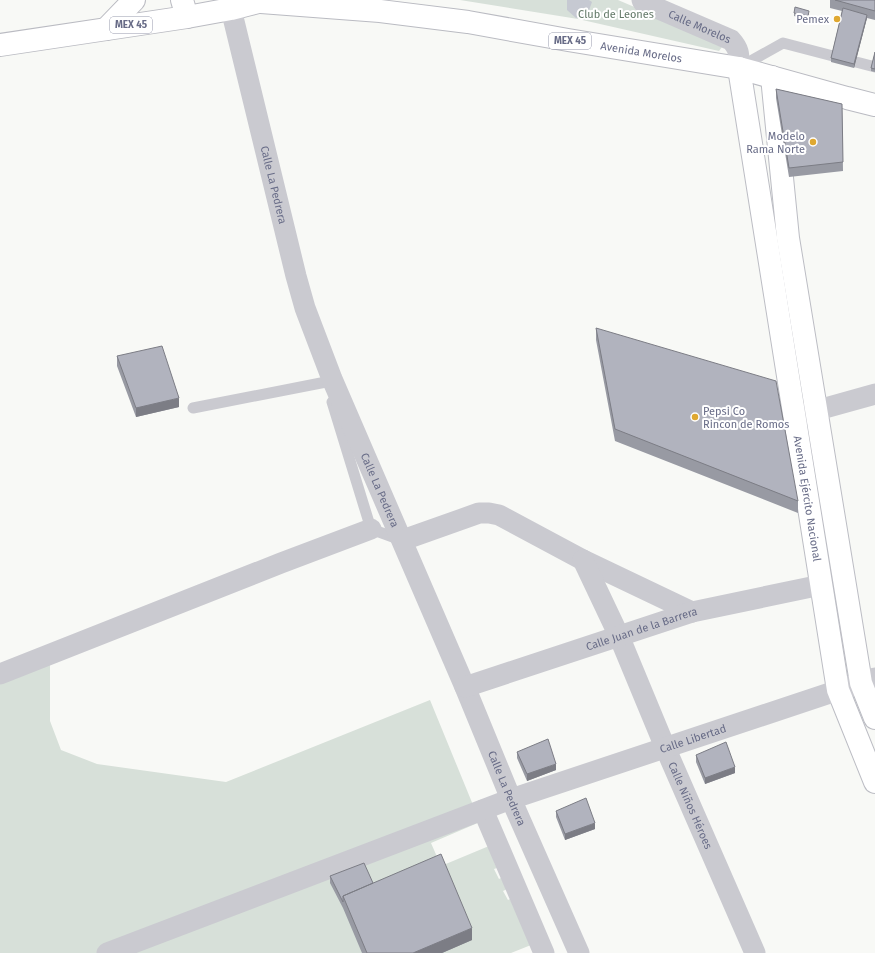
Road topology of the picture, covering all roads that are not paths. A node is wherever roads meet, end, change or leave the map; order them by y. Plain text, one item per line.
1 (134, 0) edge
2 (642, 0) edge
3 (263, 1) edge
4 (400, 6) edge
5 (184, 8) edge
6 (231, 9) junction
7 (106, 29) junction
8 (0, 44) edge
9 (875, 67) edge
10 (739, 68) junction
11 (772, 77) junction
12 (875, 105) edge
13 (788, 238) junction
14 (766, 240) junction
15 (329, 381) junction
16 (875, 394) edge
17 (193, 408) dead end
18 (817, 410) junction
19 (794, 417) junction
20 (371, 529) junction
21 (403, 540) junction
22 (583, 560) junction
23 (821, 585) junction
24 (692, 612) junction
25 (619, 636) junction
26 (0, 674) edge
27 (868, 680) edge
28 (465, 687) junction
29 (838, 690) junction
30 (875, 718) edge
31 (664, 748) junction
32 (875, 782) edge
33 (511, 799) junction
34 (483, 810) junction
35 (107, 953) edge
36 (544, 953) edge
37 (579, 953) edge
38 (755, 953) edge

1 - 7 main road
2 - 10 street, Calle Morelos
3 - 4 main road, Avenida Morelos / MEX 45
3 - 6 main road, MEX 45
4 - 10 main road, Avenida Morelos / MEX 45
5 - 6 main road, MEX 45
5 - 7 main road, MEX 45
6 - 15 street, Calle La Pedrera
7 - 8 main road, MEX 45
9 - 10 lane
10 - 11 main road, Avenida Morelos / MEX 45
10 - 14 main road, Avenida Ejército Nacional
11 - 12 main road, Avenida Morelos / MEX 45
11 - 13 main road
13 - 14 main road
13 - 18 main road
14 - 19 main road, Avenida Ejército Nacional
15 - 17 lane
15 - 20 lane
15 - 21 street, Calle La Pedrera
16 - 18 street
18 - 19 street
18 - 27 main road
19 - 23 main road, Avenida Ejército Nacional
20 - 21 lane
20 - 26 street
21 - 22 street
21 - 28 street, Calle La Pedrera
22 - 24 street
22 - 25 street, Calle Niños Héroes
23 - 24 street, Calle Juan de la Barrera
23 - 29 main road, Avenida Ejército Nacional
24 - 25 street, Calle Juan de la Barrera
25 - 28 street, Calle Juan de la Barrera
25 - 31 street, Calle Niños Héroes
27 - 29 street, Calle Libertad
27 - 30 main road
28 - 33 street, Calle La Pedrera
29 - 31 street, Calle Libertad
29 - 32 main road, Avenida Ejército Nacional
31 - 33 street, Calle Libertad
31 - 38 street, Calle Niños Héroes
33 - 34 street, Calle Libertad
33 - 37 street, Calle La Pedrera
34 - 35 street, Calle Libertad
34 - 36 street

